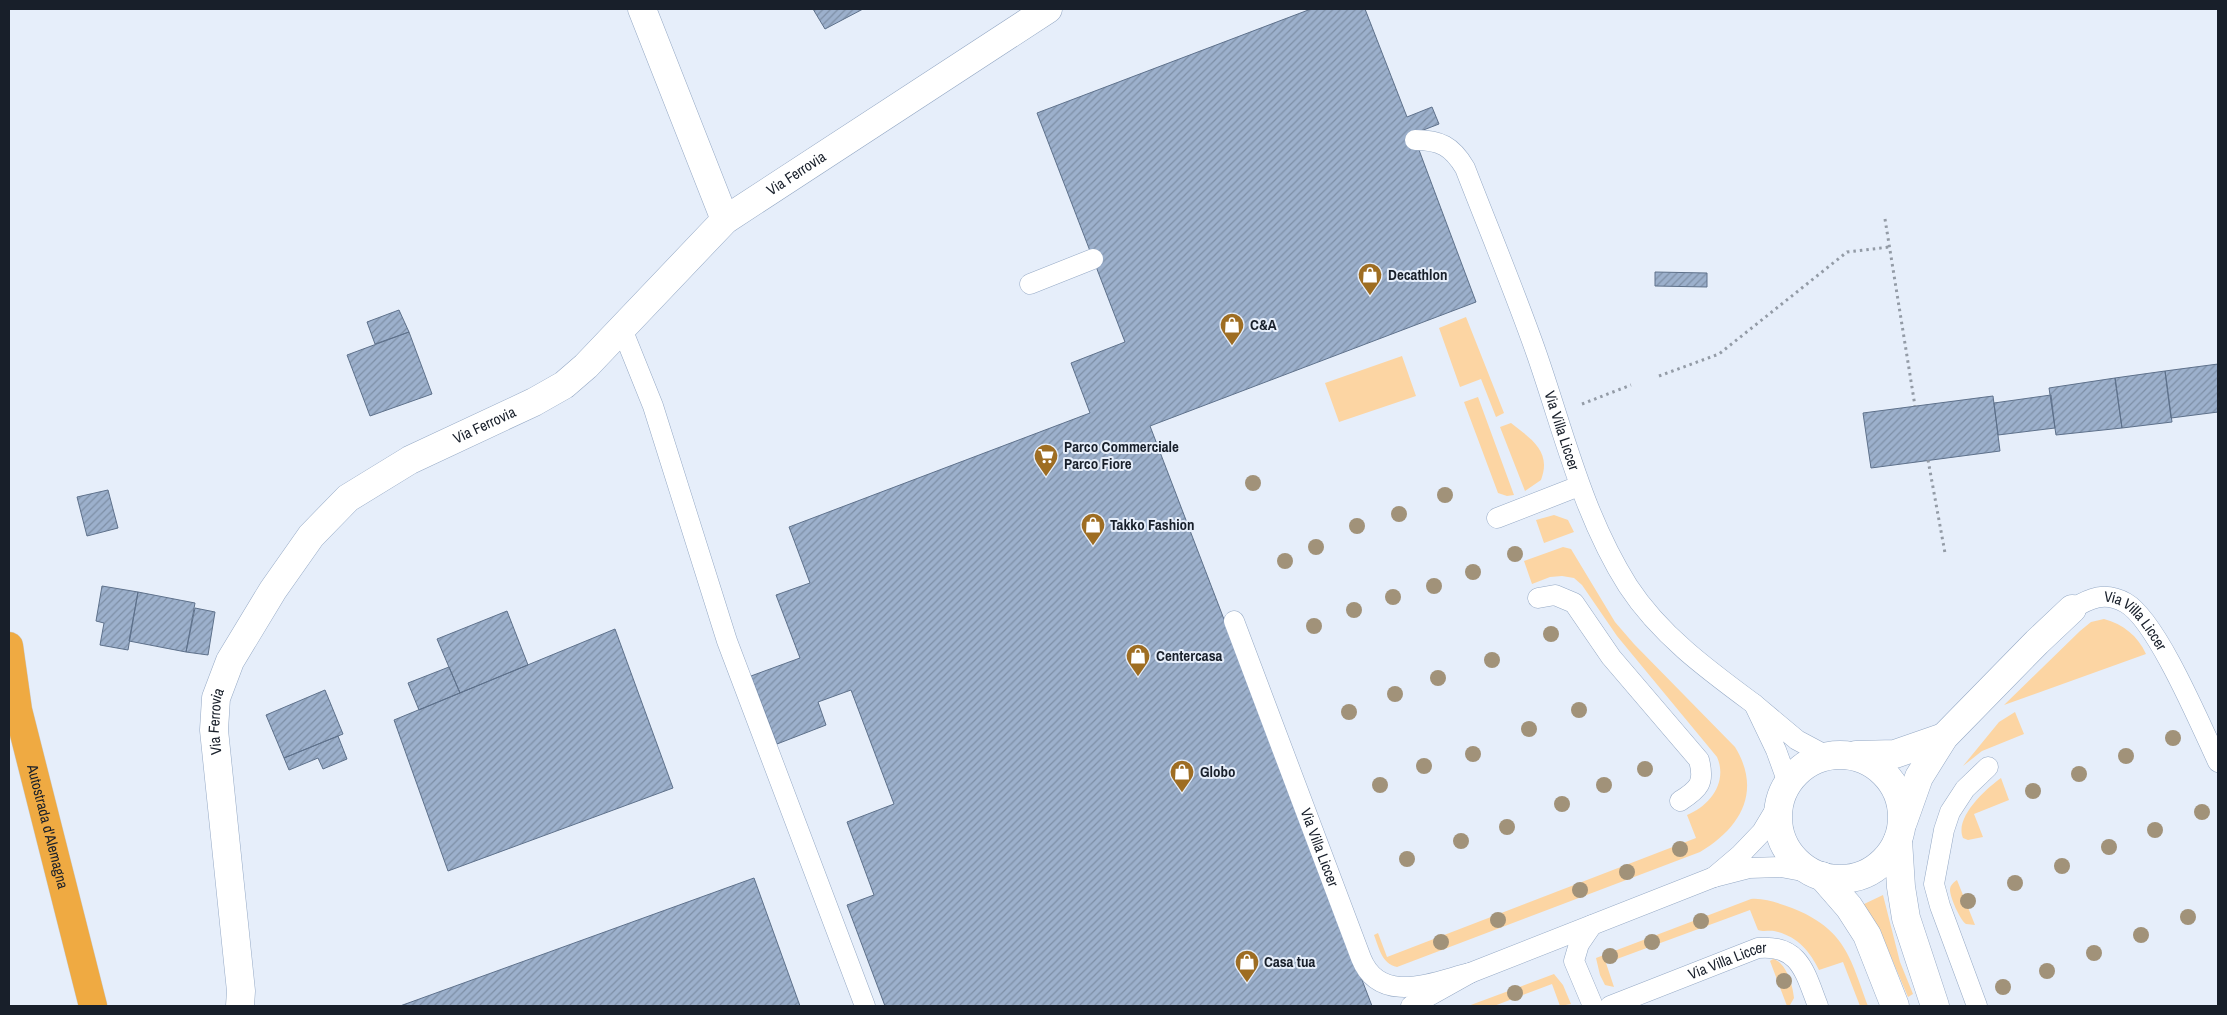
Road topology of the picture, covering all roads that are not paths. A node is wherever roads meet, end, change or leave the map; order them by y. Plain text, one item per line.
1 (642, 9) edge
2 (1048, 9) edge
3 (1414, 140) dead end
4 (725, 220) junction
5 (1093, 259) dead end
6 (1030, 284) dead end
7 (622, 328) junction
8 (1579, 486) junction
9 (1497, 518) dead end
10 (1538, 598) dead end
11 (2072, 609) joint
12 (1234, 621) dead end
13 (9, 646) edge
14 (1754, 704) junction
15 (1944, 737) junction
16 (1837, 756) junction
17 (2218, 762) edge
18 (1988, 767) dead end
19 (1784, 793) junction
20 (1680, 801) dead end
21 (1900, 831) junction
22 (1818, 874) junction
23 (1714, 876) junction
24 (1592, 925) junction
25 (1542, 945) junction
26 (1574, 961) junction
27 (1470, 973) junction
28 (93, 1006) edge
29 (240, 1006) edge
30 (864, 1006) edge
31 (1411, 1006) edge
32 (1593, 1006) edge
33 (1610, 1006) edge
34 (1818, 1006) edge
35 (1895, 1006) edge
36 (1935, 1006) edge
37 (1977, 1006) edge

1 - 4 street
2 - 4 street, Via Ferrovia
3 - 8 lane, Via Villa Liccer
4 - 7 street, Via Ferrovia
5 - 6 lane
7 - 29 street, Via Ferrovia
7 - 30 lane
8 - 9 lane
8 - 14 lane, Via Villa Liccer
10 - 20 lane
11 - 15 street, Via Villa Liccer
11 - 17 lane, Via Villa Liccer
12 - 27 lane, Via Villa Liccer
13 - 28 highway, Autostrada d'Alemagna
14 - 16 lane, Via Villa Liccer
14 - 19 lane, Via Villa Liccer
15 - 16 street, Via Villa Liccer
15 - 21 street, Via Villa Liccer
16 - 19 street, Via Villa Liccer
16 - 21 street, Via Villa Liccer
18 - 37 lane
19 - 22 street, Via Villa Liccer
19 - 23 lane
21 - 22 street, Via Villa Liccer
21 - 36 street, Via Villa Liccer
22 - 23 lane
22 - 35 street, Via Villa Liccer
23 - 24 lane, Via Villa Liccer
24 - 25 lane, Via Villa Liccer
24 - 26 lane
25 - 26 lane
25 - 27 lane, Via Villa Liccer
26 - 32 lane
27 - 31 lane, Via Villa Liccer
33 - 34 lane, Via Villa Liccer

